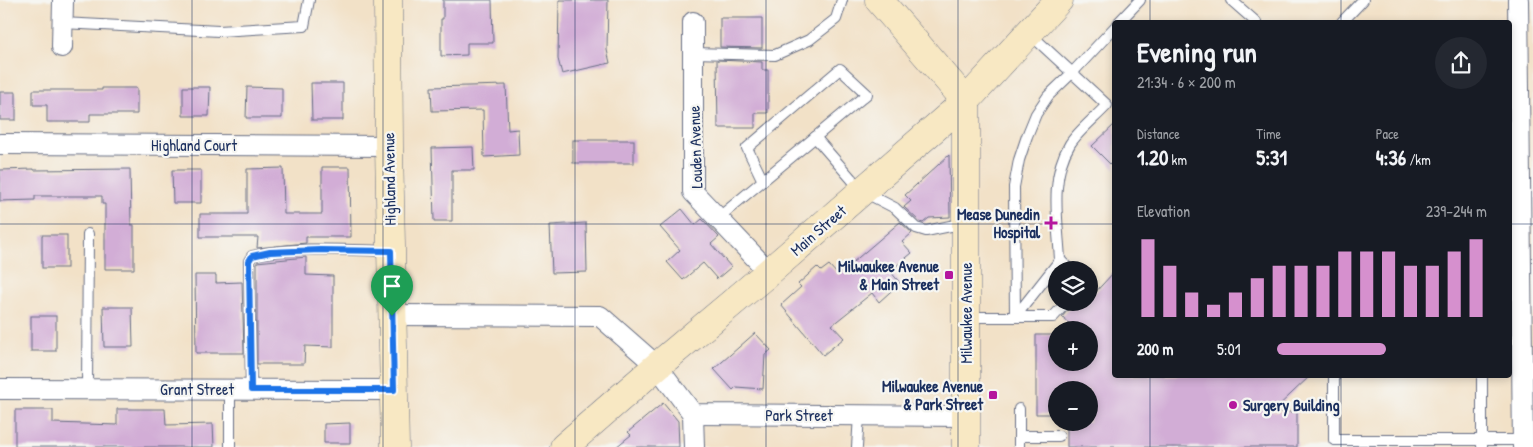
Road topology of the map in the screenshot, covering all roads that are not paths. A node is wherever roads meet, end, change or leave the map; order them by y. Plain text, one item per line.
1 (63, 0) edge
2 (309, 0) edge
3 (388, 0) edge
4 (842, 0) edge
5 (879, 0) edge
6 (1059, 0) edge
7 (1140, 0) edge
8 (1231, 0) edge
9 (1363, 0) edge
10 (1518, 0) edge
11 (1121, 20) edge
12 (1254, 20) edge
13 (1344, 20) edge
14 (692, 22) dead end
15 (62, 23) junction
16 (1112, 30) edge
17 (1028, 32) junction
18 (62, 47) dead end
19 (693, 53) junction
20 (1072, 73) junction
21 (966, 101) junction
22 (815, 137) junction
23 (0, 144) edge
24 (389, 146) junction
25 (763, 181) junction
26 (862, 191) junction
27 (718, 218) junction
28 (966, 223) junction
29 (1527, 225) edge
30 (88, 234) dead end
31 (391, 251) junction
32 (1060, 260) joint
33 (769, 272) junction
34 (1515, 274) edge
35 (1059, 311) edge
36 (392, 316) junction
37 (966, 317) junction
38 (1015, 317) junction
39 (1527, 361) edge
40 (657, 366) junction
41 (1334, 378) edge
42 (1482, 378) edge
43 (0, 389) edge
44 (87, 389) junction
45 (230, 389) junction
46 (251, 390) junction
47 (394, 390) junction
48 (1019, 409) dead end
49 (693, 414) junction
50 (859, 415) junction
51 (966, 416) junction
52 (1059, 436) dead end
53 (1019, 442) edge
54 (1482, 444) edge
55 (1523, 444) edge
56 (230, 447) edge
57 (395, 447) edge
58 (564, 447) edge
59 (694, 447) edge
60 (857, 447) edge
61 (966, 447) edge

1 - 15 street
2 - 15 lane
3 - 24 street, Highland Avenue
4 - 19 lane
5 - 21 street
6 - 17 street, Main Street
7 - 11 lane
8 - 12 lane
9 - 13 lane
10 - 29 street
14 - 19 street, Louden Avenue
15 - 18 street
16 - 20 lane
17 - 20 lane
17 - 21 street, Main Street
19 - 27 street, Louden Avenue
20 - 32 lane
20 - 38 lane
21 - 26 street, Main Street
21 - 28 street, Milwaukee Avenue
22 - 25 lane
22 - 25 lane
22 - 26 lane
23 - 24 street, Highland Court
24 - 31 street, Highland Avenue
25 - 27 lane
26 - 28 lane
26 - 33 street, Main Street
27 - 33 street, Louden Avenue
28 - 37 street, Milwaukee Avenue
29 - 34 street
30 - 44 lane
31 - 36 street, Highland Avenue
31 - 46 lane
32 - 38 lane
33 - 40 street, Main Street
34 - 39 street
35 - 38 lane
36 - 40 street
36 - 47 street, Highland Avenue
37 - 38 lane
37 - 51 street, Milwaukee Avenue
39 - 55 street
40 - 49 street
40 - 58 street, Main Street
41 - 54 lane
42 - 54 lane
43 - 44 street, Grant Street
44 - 45 street, Grant Street
45 - 46 street, Grant Street
45 - 56 lane
46 - 47 street, Grant Street
47 - 57 street, Highland Avenue
48 - 53 lane
49 - 50 street, Park Street
49 - 59 street
50 - 51 street, Park Street
50 - 60 lane
51 - 61 street, Milwaukee Avenue
52 - 53 lane
54 - 55 lane

